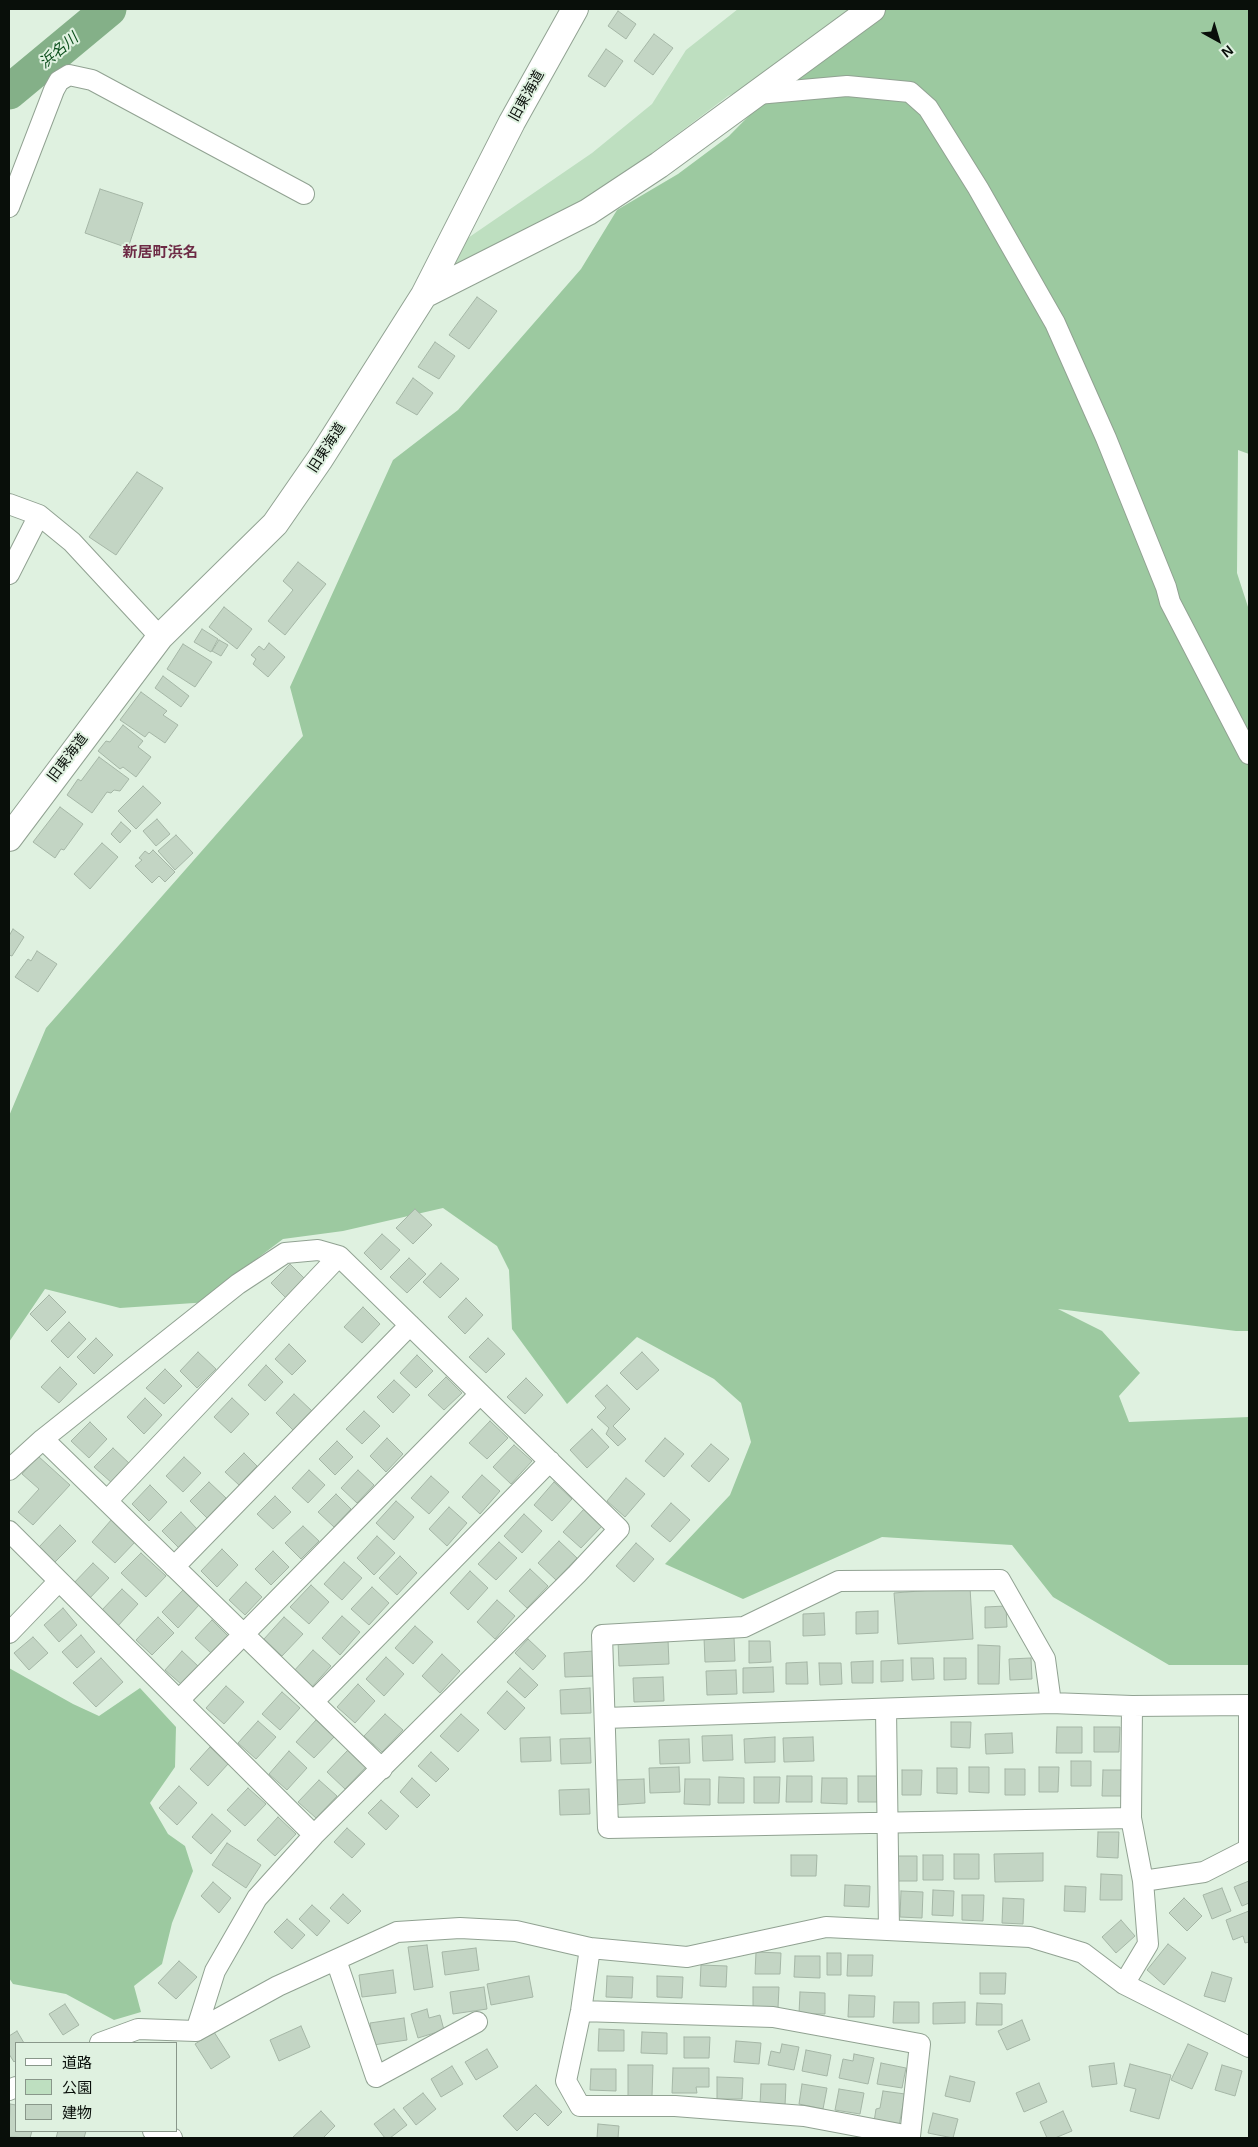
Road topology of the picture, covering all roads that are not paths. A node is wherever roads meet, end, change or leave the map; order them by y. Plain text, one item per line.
1 (575, 9) edge
2 (872, 9) edge
3 (757, 94) junction
4 (304, 194) dead end
5 (9, 207) edge
6 (424, 295) junction
7 (9, 504) edge
8 (39, 515) junction
9 (9, 574) edge
10 (160, 637) junction
11 (1249, 754) edge
12 (9, 838) edge
13 (339, 1256) junction
14 (410, 1325) junction
15 (480, 1394) junction
16 (43, 1438) junction
17 (550, 1461) junction
18 (9, 1470) edge
19 (107, 1501) junction
20 (9, 1532) edge
21 (174, 1567) junction
22 (59, 1581) junction
23 (9, 1633) edge
24 (243, 1634) junction
25 (179, 1700) junction
26 (313, 1702) junction
27 (1051, 1703) junction
28 (1132, 1706) junction
29 (886, 1709) junction
30 (605, 1718) junction
31 (382, 1769) junction
32 (1131, 1818) junction
33 (888, 1823) junction
34 (314, 1835) junction
35 (1143, 1881) junction
36 (889, 1930) junction
37 (590, 1948) junction
38 (336, 1960) junction
39 (1124, 1984) junction
40 (581, 2011) junction
41 (477, 2022) dead end
42 (196, 2031) junction
43 (103, 2042) edge
44 (1249, 2048) edge
45 (156, 2132) edge
46 (172, 2138) edge

1 - 6 street, 旧東海道
2 - 3 street
3 - 6 street
3 - 11 street
4 - 5 street
6 - 10 street, 旧東海道
7 - 8 street
8 - 9 street
8 - 10 street
10 - 12 street, 旧東海道
13 - 14 street
13 - 16 street
13 - 19 street
14 - 15 street
14 - 21 street
15 - 17 street
15 - 24 street
16 - 18 street
16 - 19 street
17 - 26 street
17 - 31 street
19 - 21 street
20 - 22 street
21 - 24 street
22 - 23 street
22 - 25 street
24 - 25 street
24 - 26 street
25 - 34 street
26 - 31 street
27 - 28 street
27 - 29 street
27 - 30 street
28 - 32 street
28 - 35 street
29 - 30 street
29 - 33 street
30 - 33 street
31 - 34 street
32 - 33 street
32 - 35 street
33 - 36 street
34 - 42 street
35 - 39 street
36 - 37 street
36 - 39 street
37 - 38 street
37 - 40 street
38 - 41 street
38 - 42 street
39 - 44 street
40 - 40 street
42 - 43 street
45 - 46 street

